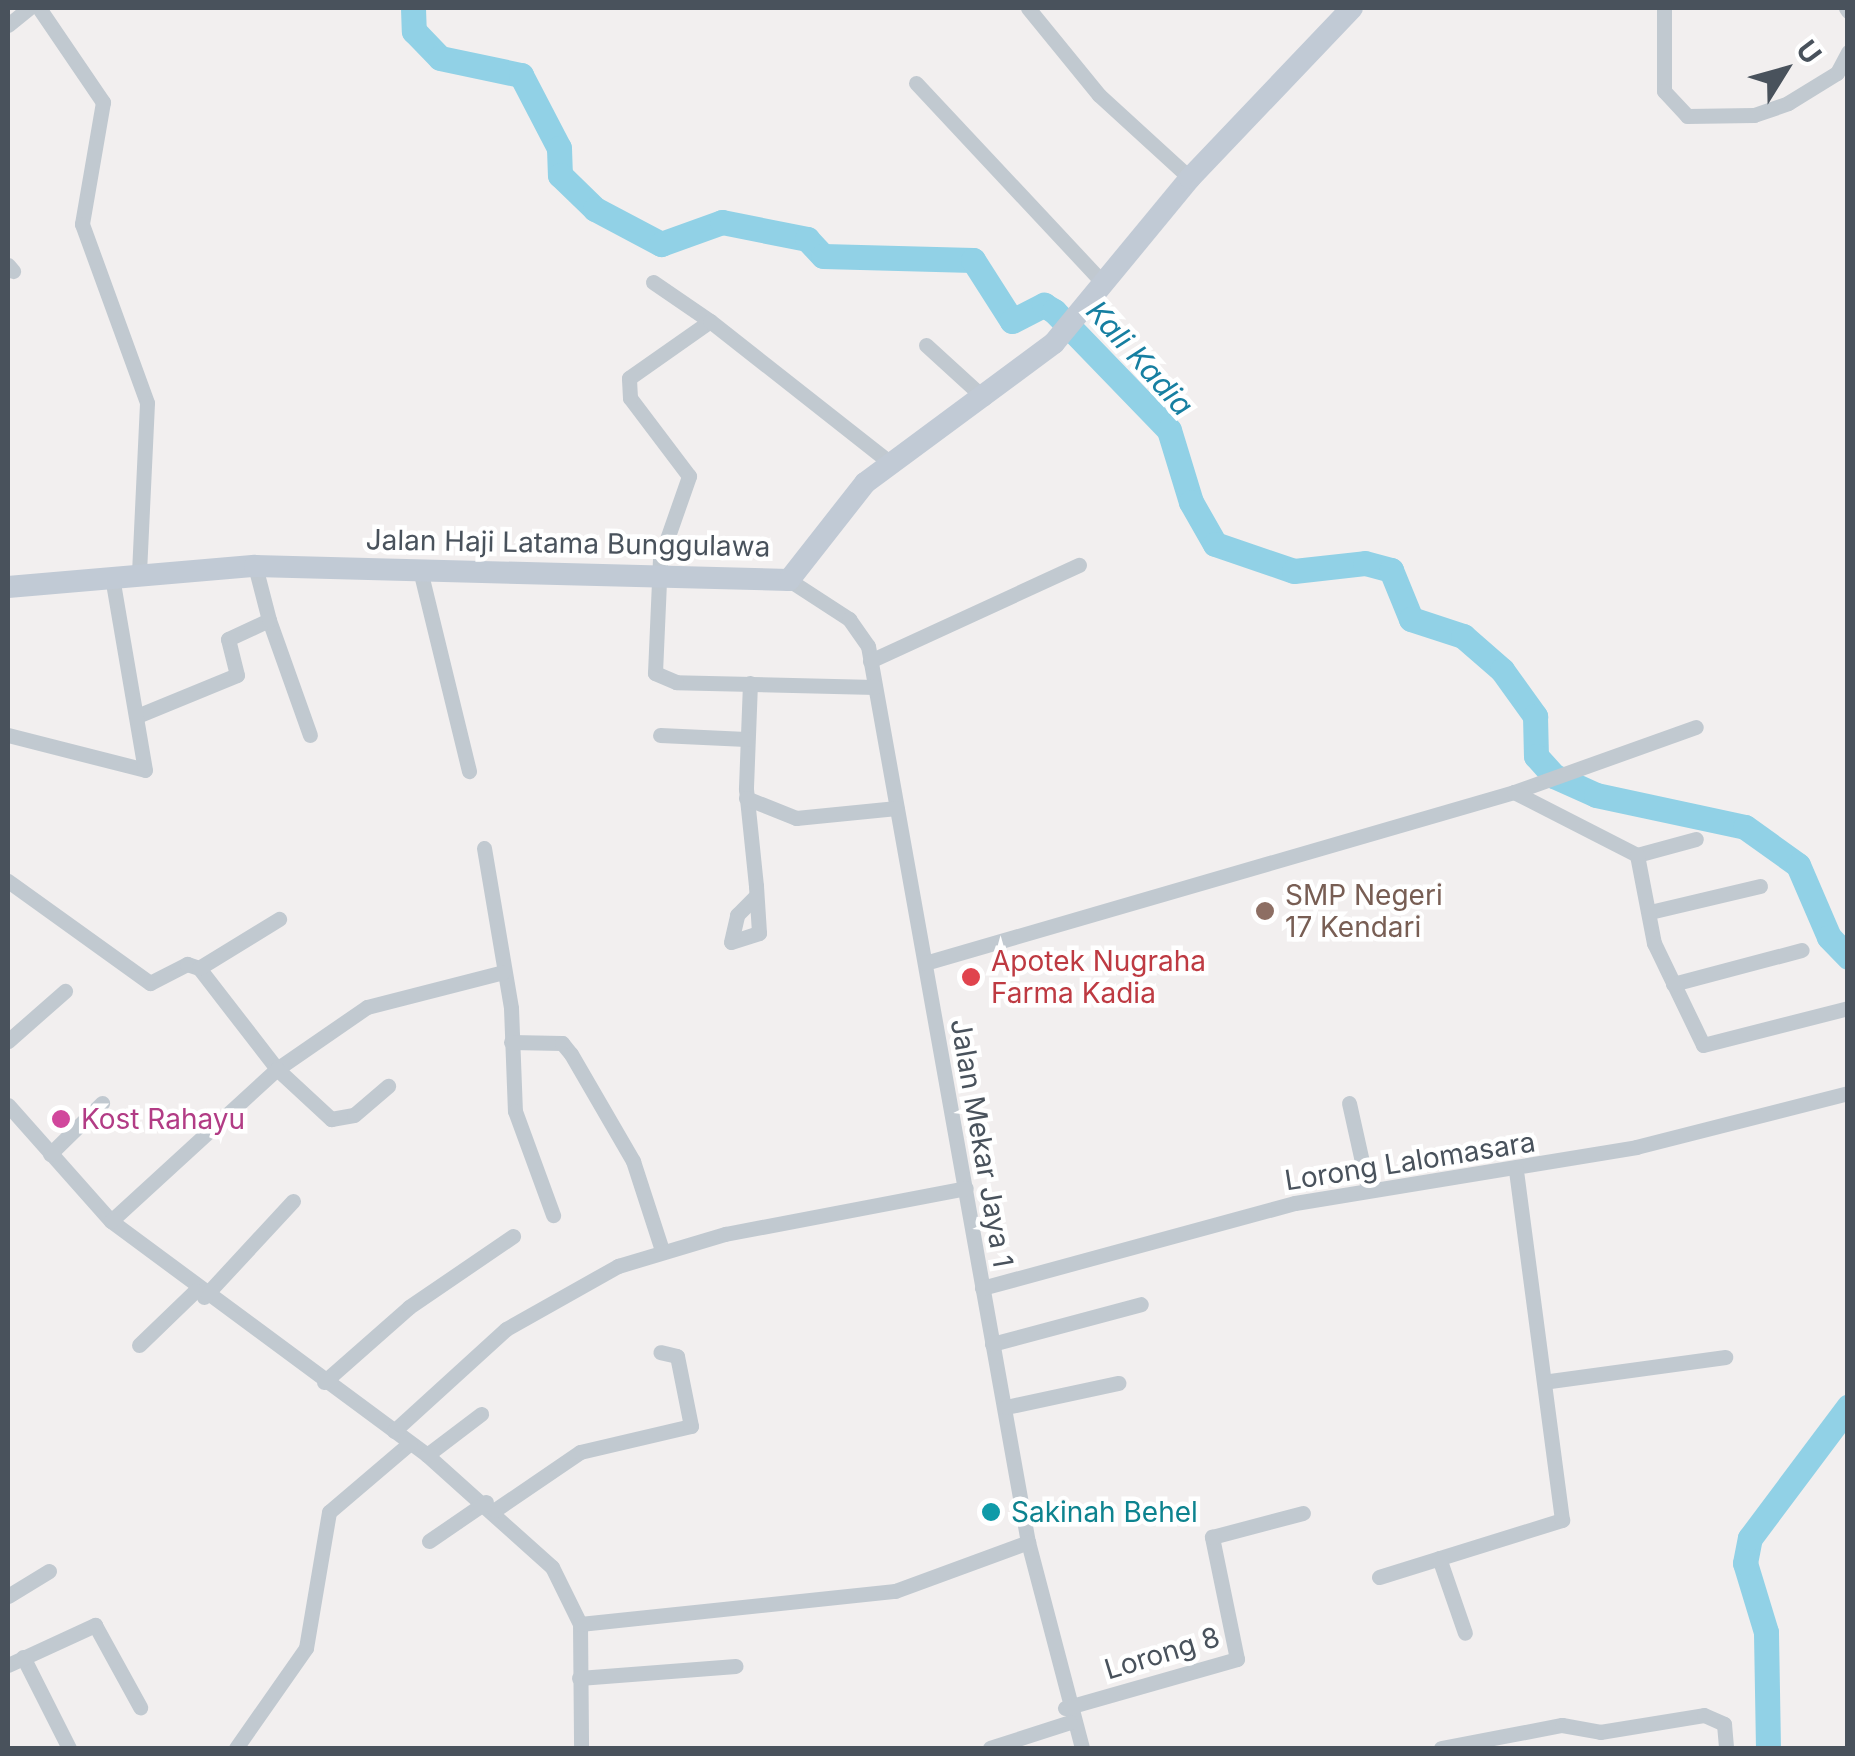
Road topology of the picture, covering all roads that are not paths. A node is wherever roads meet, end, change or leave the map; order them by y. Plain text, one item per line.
1 (29, 8) edge
2 (40, 8) edge
3 (1028, 8) edge
4 (1352, 8) edge
5 (1664, 8) edge
6 (8, 26) edge
7 (1848, 52) edge
8 (916, 84) dead end
9 (1190, 178) junction
10 (653, 282) dead end
11 (1103, 283) junction
12 (710, 321) junction
13 (926, 345) dead end
14 (984, 398) junction
15 (889, 462) junction
16 (1078, 565) dead end
17 (255, 566) junction
18 (420, 570) junction
19 (660, 570) junction
20 (140, 573) junction
21 (112, 577) junction
22 (789, 580) junction
23 (11, 584) edge
24 (269, 620) junction
25 (870, 661) junction
26 (750, 683) junction
27 (875, 687) junction
28 (137, 716) junction
29 (1696, 727) dead end
30 (8, 735) edge
31 (310, 735) dead end
32 (660, 735) dead end
33 (746, 739) junction
34 (469, 771) dead end
35 (1514, 792) junction
36 (746, 798) junction
37 (898, 808) junction
38 (1696, 839) dead end
39 (484, 848) dead end
40 (1637, 855) junction
41 (8, 881) edge
42 (1760, 886) dead end
43 (756, 896) dead end
44 (1650, 912) junction
45 (280, 919) dead end
46 (1802, 950) dead end
47 (926, 963) junction
48 (199, 968) junction
49 (503, 972) junction
50 (1673, 984) junction
51 (65, 991) dead end
52 (1848, 1008) edge
53 (8, 1042) edge
54 (511, 1042) junction
55 (277, 1069) junction
56 (388, 1086) dead end
57 (1848, 1093) edge
58 (102, 1103) dead end
59 (1350, 1104) dead end
60 (8, 1106) edge
61 (50, 1154) junction
62 (1516, 1170) junction
63 (966, 1188) junction
64 (1368, 1189) junction
65 (294, 1201) dead end
66 (553, 1215) dead end
67 (111, 1221) junction
68 (512, 1236) dead end
69 (662, 1250) junction
70 (982, 1288) junction
71 (200, 1294) junction
72 (1142, 1304) dead end
73 (992, 1344) junction
74 (139, 1345) dead end
75 (660, 1352) dead end
76 (1725, 1358) dead end
77 (1550, 1381) junction
78 (324, 1382) junction
79 (1118, 1384) dead end
80 (1006, 1407) junction
81 (480, 1414) dead end
82 (394, 1431) junction
83 (410, 1442) junction
84 (427, 1455) junction
85 (490, 1506) junction
86 (1303, 1512) dead end
87 (429, 1541) dead end
88 (1028, 1542) junction
89 (1439, 1558) junction
90 (49, 1571) dead end
91 (1378, 1578) dead end
92 (8, 1596) edge
93 (580, 1624) junction
94 (1465, 1633) dead end
95 (15, 1661) edge
96 (736, 1666) dead end
97 (579, 1678) junction
98 (140, 1707) dead end
99 (1068, 1715) junction
100 (1600, 1740) edge
101 (68, 1748) edge
102 (236, 1748) edge
103 (581, 1748) edge
104 (990, 1748) edge
105 (1082, 1748) edge
106 (1441, 1748) edge
107 (1726, 1748) edge

1 - 6 street
2 - 20 street
3 - 9 street
4 - 9 main road, Jalan Haji Latama Bunggulawa
5 - 7 street
8 - 11 street
9 - 11 main road, Jalan Haji Latama Bunggulawa
10 - 12 street
11 - 14 main road, Jalan Haji Latama Bunggulawa
12 - 15 street
12 - 19 street
13 - 14 street
14 - 15 main road, Jalan Haji Latama Bunggulawa
15 - 22 main road, Jalan Haji Latama Bunggulawa
16 - 25 street
17 - 18 main road, Jalan Haji Latama Bunggulawa
17 - 20 main road, Jalan Haji Latama Bunggulawa
17 - 24 street
18 - 19 main road, Jalan Haji Latama Bunggulawa
18 - 34 street
19 - 22 main road, Jalan Haji Latama Bunggulawa
19 - 26 street
20 - 21 main road, Jalan Haji Latama Bunggulawa
21 - 23 main road, Jalan Haji Latama Bunggulawa
21 - 28 street
22 - 25 street, Jalan Mekar Jaya 1
24 - 28 street
24 - 31 street
25 - 27 street, Jalan Mekar Jaya 1
26 - 27 street
26 - 33 street
27 - 37 street, Jalan Mekar Jaya 1
28 - 30 street
29 - 35 street
32 - 33 street
33 - 36 street
35 - 40 street
35 - 47 street
36 - 37 street
36 - 43 street
37 - 47 street, Jalan Mekar Jaya 1
38 - 40 street
39 - 49 street
40 - 44 street
41 - 48 street
42 - 44 street
44 - 50 street
45 - 48 street
46 - 50 street
47 - 63 street, Jalan Mekar Jaya 1
48 - 55 street
49 - 54 street
49 - 55 street
50 - 52 street
51 - 53 street
54 - 66 street
54 - 69 street
55 - 56 street
55 - 67 street
57 - 62 street, Lorong Lalomasara
58 - 61 street
59 - 64 street
60 - 61 street
61 - 67 street
62 - 64 street, Lorong Lalomasara
62 - 77 street
63 - 69 street
63 - 70 street, Jalan Mekar Jaya 1
64 - 70 street, Lorong Lalomasara
65 - 71 street
67 - 71 street
68 - 78 street
69 - 82 street
70 - 73 street, Jalan Mekar Jaya 1
71 - 74 street
71 - 78 street
72 - 73 street
73 - 80 street, Jalan Mekar Jaya 1
75 - 85 street
76 - 77 street
77 - 89 street
78 - 82 street
79 - 80 street
80 - 88 street, Jalan Mekar Jaya 1
81 - 84 street
82 - 83 street
83 - 84 street
83 - 102 street
84 - 85 street
85 - 87 street
85 - 93 street
86 - 99 street, Lorong 8
88 - 93 street
88 - 99 street, Jalan Mekar Jaya 1
89 - 91 street
89 - 94 street
90 - 92 street
93 - 97 street
95 - 98 street
95 - 101 street
96 - 97 street
97 - 103 street
99 - 104 street
99 - 105 street, Jalan Mekar Jaya 1
100 - 106 street
100 - 107 street

